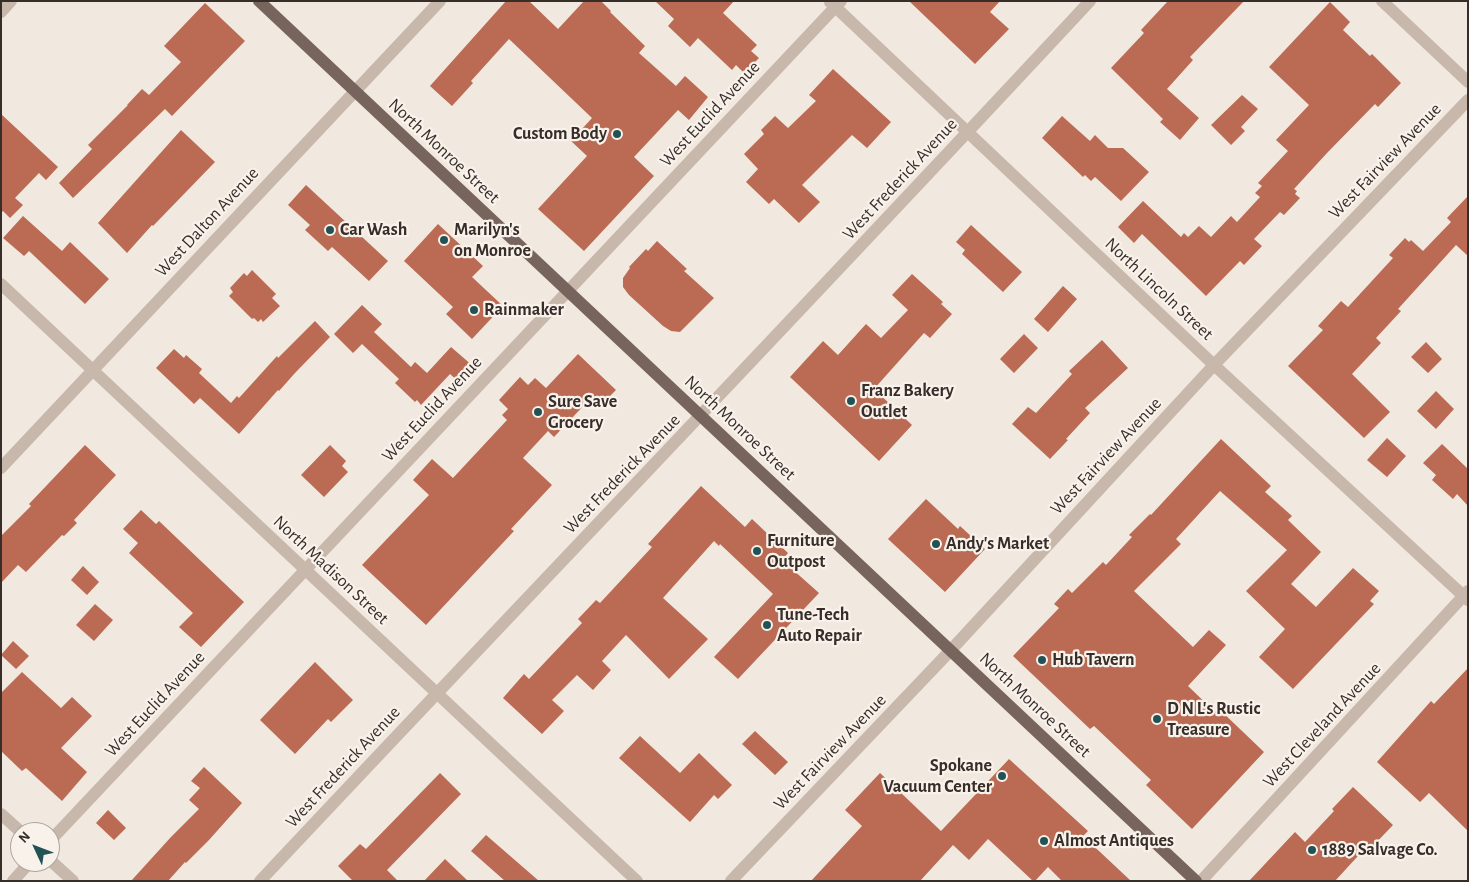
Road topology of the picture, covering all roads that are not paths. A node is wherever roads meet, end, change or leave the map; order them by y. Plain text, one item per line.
1 (11, 1) edge
2 (259, 1) edge
3 (440, 1) edge
4 (1090, 1) edge
5 (1382, 1) edge
6 (835, 3) edge
7 (1, 12) edge
8 (1468, 82) edge
9 (354, 91) junction
10 (1468, 100) edge
11 (968, 132) junction
12 (1, 284) edge
13 (567, 291) junction
14 (1214, 365) junction
15 (93, 370) junction
16 (702, 416) junction
17 (1, 468) edge
18 (306, 570) junction
19 (1466, 596) edge
20 (951, 650) junction
21 (436, 693) junction
22 (60, 830) edge
23 (60, 869) edge
24 (73, 881) edge
25 (260, 881) edge
26 (637, 881) edge
27 (731, 881) edge
28 (1196, 881) edge
29 (1201, 881) edge

1 - 7 street
2 - 9 main road, North Monroe Street
3 - 9 street, West Dalton Avenue
4 - 11 street, West Frederick Avenue
5 - 8 street
6 - 11 street, North Lincoln Street
6 - 13 street, West Euclid Avenue
9 - 13 main road, North Monroe Street
9 - 15 street, West Dalton Avenue
10 - 14 street, West Fairview Avenue
11 - 14 street, North Lincoln Street
11 - 16 street, West Frederick Avenue
12 - 15 street, North Madison Street
13 - 16 main road, North Monroe Street
13 - 18 street, West Euclid Avenue
14 - 19 street, North Lincoln Street
14 - 20 street, West Fairview Avenue
15 - 17 street, West Dalton Avenue
15 - 18 street, North Madison Street
16 - 20 main road, North Monroe Street
16 - 21 street, West Frederick Avenue
18 - 21 street, North Madison Street
18 - 22 street, West Euclid Avenue
19 - 29 street, West Cleveland Avenue
20 - 27 street, West Fairview Avenue
20 - 28 main road, North Monroe Street
21 - 25 street, West Frederick Avenue
21 - 26 street, North Madison Street
23 - 24 street

